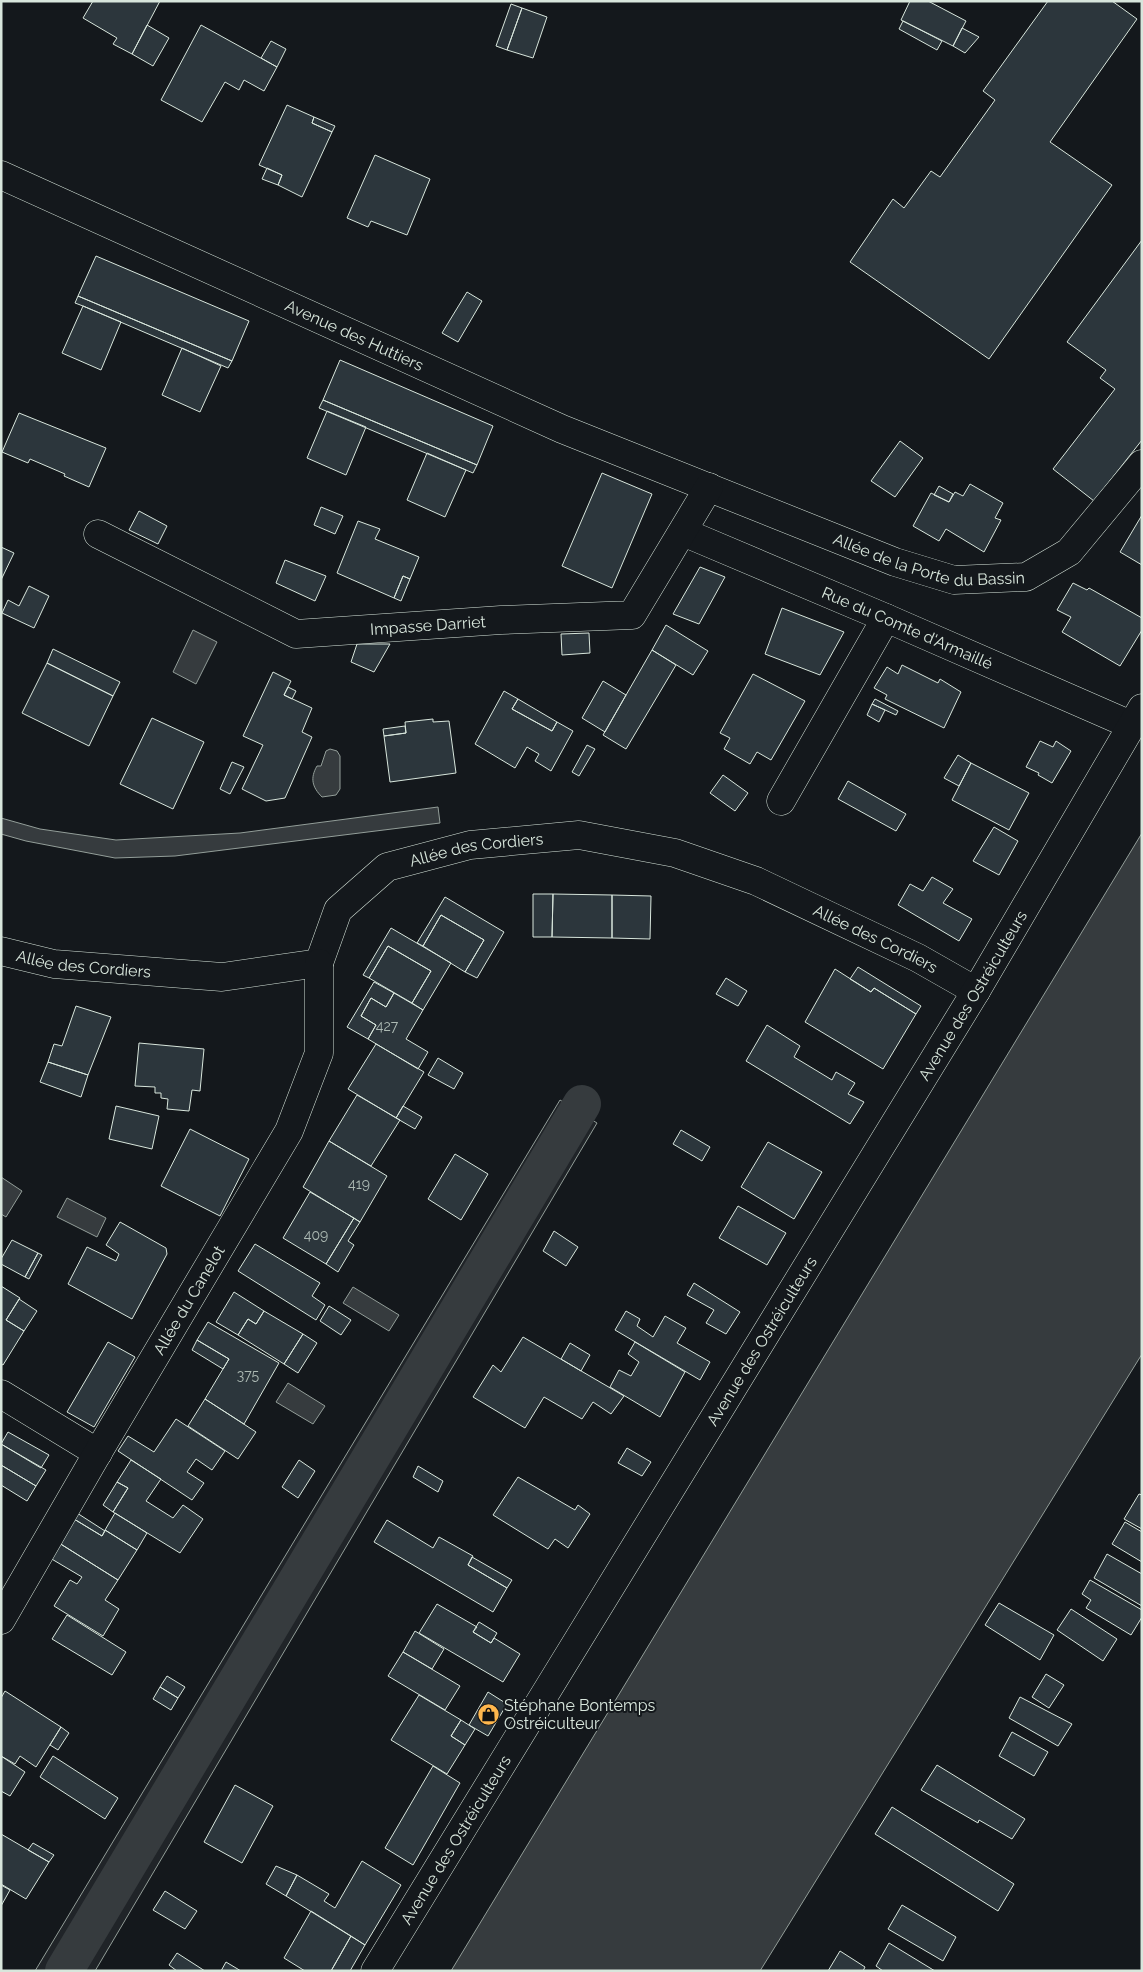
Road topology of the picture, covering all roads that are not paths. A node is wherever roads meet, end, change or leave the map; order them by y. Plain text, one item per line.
1 (1, 174) edge
2 (1142, 464) edge
3 (709, 487) junction
4 (682, 532) junction
5 (98, 534) dead end
6 (886, 618) junction
7 (1136, 716) edge
8 (781, 801) dead end
9 (1, 951) edge
10 (319, 963) junction
11 (976, 991) junction
12 (1, 1394) edge
13 (98, 1452) junction
14 (1, 1620) edge
15 (375, 1971) edge

1 - 3 street, Avenue des Huttiers
2 - 3 street, Allée de la Porte du Bassin
3 - 4 street, Impasse Darriet
4 - 5 street, Impasse Darriet
4 - 6 street, Rue du Comte d'Armaillé
6 - 7 street, Rue du Comte d'Armaillé
6 - 8 street
7 - 11 street, Avenue des Ostréiculteurs
9 - 10 street, Allée des Cordiers
10 - 11 street, Allée des Cordiers
10 - 13 street, Allée du Canelot
11 - 15 street, Avenue des Ostréiculteurs
12 - 13 street
13 - 14 street, Allée du Canelot

